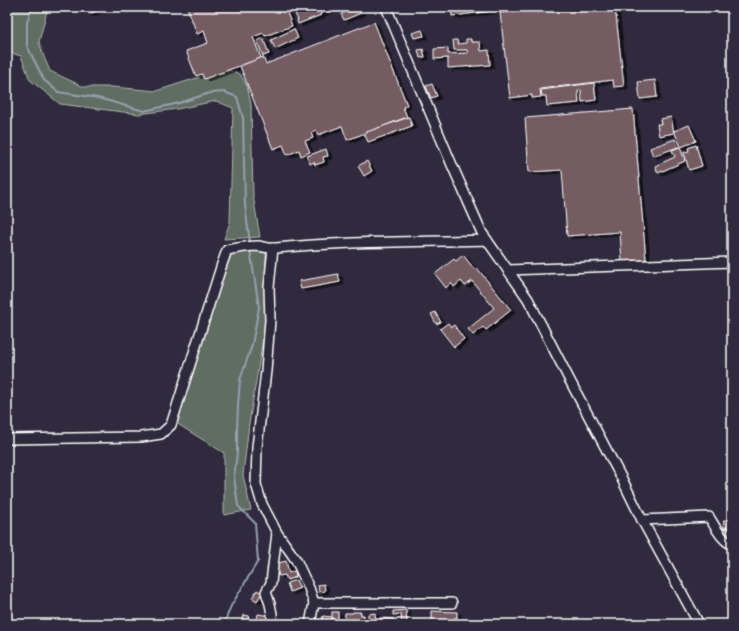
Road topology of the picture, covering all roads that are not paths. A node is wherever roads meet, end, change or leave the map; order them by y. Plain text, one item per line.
1 (386, 7) edge
2 (487, 240) junction
3 (273, 248) junction
4 (732, 262) edge
5 (508, 270) junction
6 (7, 439) edge
7 (642, 520) junction
8 (276, 533) junction
9 (732, 545) edge
10 (314, 603) junction
11 (452, 603) dead end
12 (272, 624) edge
13 (310, 624) edge
14 (698, 624) edge

1 - 2 street
2 - 3 street
2 - 5 street
3 - 6 street
3 - 8 street
4 - 5 street
5 - 7 street
7 - 9 street
7 - 14 street
8 - 10 street
8 - 12 street
10 - 11 street
10 - 13 street

